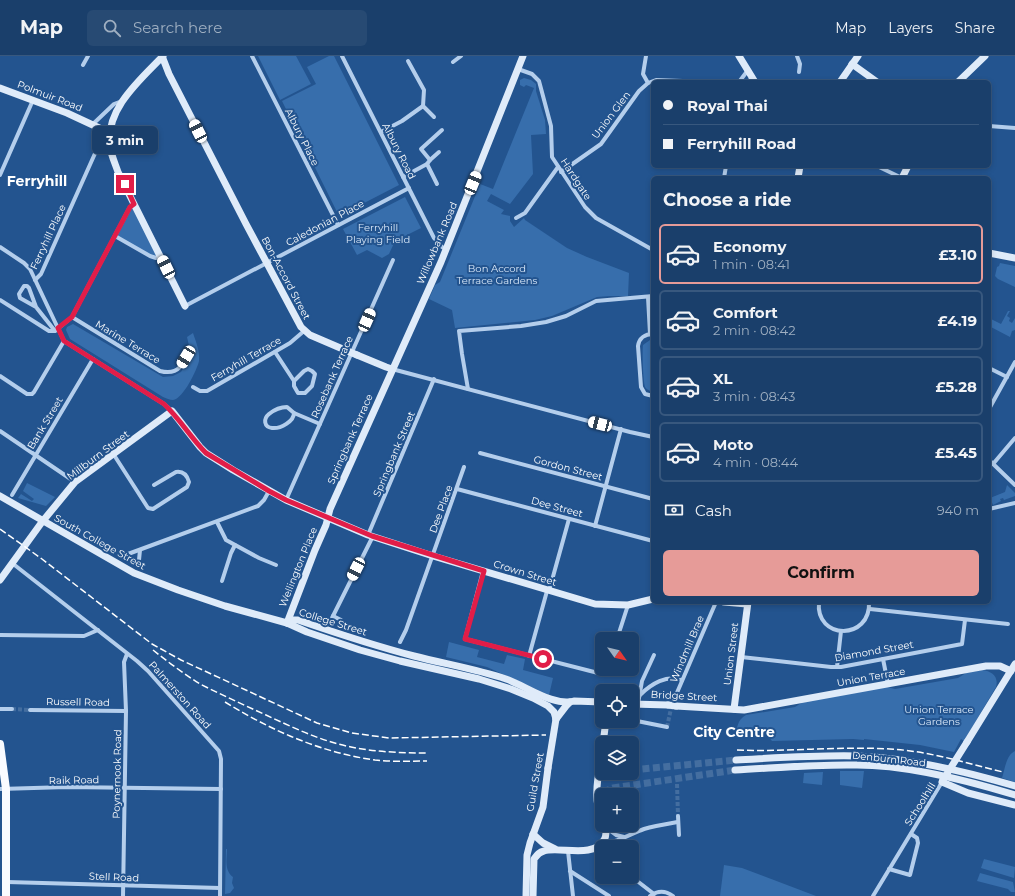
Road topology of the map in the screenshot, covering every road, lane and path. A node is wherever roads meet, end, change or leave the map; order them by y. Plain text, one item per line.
1 (88, 56) edge
2 (162, 56) edge
3 (252, 56) edge
4 (342, 56) edge
5 (461, 56) edge
6 (523, 56) edge
7 (646, 56) edge
8 (739, 56) edge
9 (797, 56) edge
10 (858, 56) edge
11 (985, 56) edge
12 (408, 61) dead end
13 (453, 62) dead end
14 (83, 64) dead end
15 (852, 64) junction
16 (518, 69) junction
17 (748, 70) junction
18 (799, 72) dead end
19 (740, 80) edge
20 (754, 80) edge
21 (841, 80) edge
22 (874, 80) edge
23 (960, 80) edge
24 (651, 82) edge
25 (648, 83) junction
26 (0, 88) edge
27 (33, 100) junction
28 (123, 101) junction
29 (423, 106) junction
30 (434, 117) dead end
31 (93, 124) junction
32 (991, 126) edge
33 (1015, 128) edge
34 (442, 130) dead end
35 (380, 132) junction
36 (110, 133) junction
37 (109, 141) junction
38 (439, 152) dead end
39 (430, 160) junction
40 (427, 164) junction
41 (2, 167) edge
42 (558, 167) junction
43 (882, 168) edge
44 (561, 172) junction
45 (0, 175) edge
46 (898, 176) edge
47 (403, 177) junction
48 (438, 184) dead end
49 (409, 188) junction
50 (134, 204) junction
51 (516, 218) dead end
52 (338, 225) junction
53 (114, 236) junction
54 (0, 247) edge
55 (446, 249) junction
56 (651, 249) edge
57 (991, 253) edge
58 (160, 256) junction
59 (1015, 258) edge
60 (393, 260) dead end
61 (266, 263) junction
62 (35, 280) junction
63 (651, 296) edge
64 (648, 297) junction
65 (0, 300) edge
66 (185, 306) joint
67 (36, 307) junction
68 (72, 317) junction
69 (56, 329) junction
70 (304, 331) junction
71 (651, 334) edge
72 (64, 341) junction
73 (188, 348) dead end
74 (275, 352) junction
75 (93, 359) junction
76 (1015, 364) edge
77 (392, 369) junction
78 (991, 369) edge
79 (0, 376) edge
80 (1007, 377) junction
81 (434, 380) junction
82 (294, 381) junction
83 (193, 387) dead end
84 (468, 389) junction
85 (651, 396) edge
86 (991, 405) edge
87 (172, 411) junction
88 (294, 413) junction
89 (320, 424) junction
90 (621, 429) junction
91 (0, 431) edge
92 (651, 436) edge
93 (1015, 438) edge
94 (480, 453) dead end
95 (36, 455) junction
96 (114, 455) junction
97 (993, 464) joint
98 (464, 467) dead end
99 (75, 482) junction
100 (154, 485) dead end
101 (1015, 485) edge
102 (606, 486) junction
103 (457, 489) junction
104 (269, 491) junction
105 (12, 495) dead end
106 (0, 496) edge
107 (651, 498) edge
108 (286, 500) junction
109 (1015, 503) edge
110 (991, 509) edge
111 (328, 518) junction
112 (570, 519) junction
113 (42, 522) junction
114 (217, 522) junction
115 (595, 526) junction
116 (370, 536) junction
117 (651, 540) edge
118 (235, 545) junction
119 (140, 550) junction
120 (128, 554) dead end
121 (432, 556) junction
122 (139, 560) dead end
123 (12, 563) junction
124 (276, 565) dead end
125 (484, 571) junction
126 (0, 580) edge
127 (222, 581) dead end
128 (548, 591) junction
129 (651, 599) edge
130 (715, 604) edge
131 (747, 604) edge
132 (819, 604) edge
133 (870, 604) edge
134 (628, 605) junction
135 (870, 609) junction
136 (333, 616) junction
137 (341, 620) dead end
138 (965, 620) junction
139 (330, 622) dead end
140 (287, 623) junction
141 (1008, 624) dead end
142 (98, 630) junction
143 (841, 631) junction
144 (619, 632) edge
145 (0, 635) edge
146 (400, 642) dead end
147 (127, 654) junction
148 (654, 655) dead end
149 (529, 656) junction
150 (741, 657) junction
151 (883, 659) junction
152 (836, 667) junction
153 (1013, 667) edge
154 (595, 672) edge
155 (682, 680) junction
156 (888, 684) junction
157 (639, 695) joint
158 (570, 702) junction
159 (594, 702) edge
160 (639, 704) edge
161 (672, 704) junction
162 (0, 709) edge
163 (12, 709) tunnel mouth
164 (734, 709) junction
165 (30, 710) tunnel mouth
166 (126, 711) junction
167 (556, 719) junction
168 (639, 721) edge
169 (667, 727) dead end
170 (0, 744) edge
171 (736, 760) tunnel mouth
172 (735, 770) tunnel mouth
173 (943, 782) junction
174 (1015, 786) edge
175 (125, 788) junction
176 (3, 789) edge
177 (221, 789) junction
178 (1015, 795) edge
179 (1015, 806) edge
180 (678, 816) tunnel mouth
181 (678, 822) junction
182 (613, 832) edge
183 (533, 834) junction
184 (911, 834) junction
185 (679, 835) dead end
186 (624, 837) junction
187 (618, 840) edge
188 (593, 848) edge
189 (555, 849) junction
190 (568, 851) junction
191 (889, 869) junction
192 (570, 871) junction
193 (7, 882) junction
194 (639, 883) edge
195 (124, 885) junction
196 (220, 888) junction
197 (652, 895) edge
198 (6, 896) edge
199 (124, 896) edge
200 (220, 896) edge
201 (526, 896) edge
202 (533, 896) edge
203 (573, 896) edge
204 (610, 896) edge
205 (673, 896) edge
206 (873, 896) edge

1 - 14 street
2 - 28 street
2 - 61 street, Bon-Accord Street
3 - 52 street, Albury Place
4 - 35 street, Albury Road
5 - 13 street
6 - 16 street, Willowbank Road
7 - 25 street
8 - 17 street
9 - 18 street
10 - 15 street
11 - 23 street
12 - 29 street
15 - 21 street
15 - 22 street
16 - 42 street, Hardgate
16 - 55 street, Willowbank Road
17 - 19 street
17 - 20 street
24 - 25 street
25 - 44 street, Union Glen
26 - 27 street, Polmuir Road
27 - 31 street, Polmuir Road
27 - 41 street
28 - 31 street
28 - 36 street
29 - 30 street
29 - 35 street
31 - 36 street, Polmuir Road
32 - 33 street
34 - 39 street
35 - 47 street, Albury Road
36 - 37 street
37 - 50 street
37 - 62 street, Ferryhill Place
38 - 39 street
39 - 40 street
40 - 47 street
40 - 48 street
41 - 45 street
42 - 44 street, Hardgate
42 - 51 street
43 - 46 street
44 - 56 street, Hardgate
47 - 49 street, Albury Road
49 - 52 street, Caledonian Place
49 - 55 street, Albury Road
50 - 53 street
50 - 58 street
52 - 61 street, Caledonian Place
53 - 58 street
53 - 68 street
54 - 62 street
55 - 77 street, Willowbank Road
57 - 59 street
58 - 66 street
60 - 89 street, Rosebank Terrace
61 - 66 street, Caledonian Place
61 - 70 street, Bon-Accord Street
62 - 69 street
63 - 64 street
64 - 71 street
64 - 84 street
65 - 69 street
67 - 67 street
67 - 69 street
68 - 69 street
68 - 73 street, Marine Terrace
69 - 72 street
70 - 74 street, Ferryhill Terrace
70 - 77 street, Bon-Accord Street, bridge
71 - 85 street
72 - 75 street
72 - 79 street
74 - 82 street
74 - 83 street, Ferryhill Terrace
75 - 87 street
75 - 95 street, Bank Street
76 - 80 street
77 - 81 street, Bon-Accord Street
77 - 111 street, Springbank Terrace
78 - 80 street
80 - 86 street
81 - 84 street, Bon-Accord Street
81 - 116 street, Springbank Street
82 - 82 street
84 - 90 street, Bon-Accord Street
87 - 96 street, Millburn Street
87 - 104 street, Crown Street
88 - 88 street
88 - 89 street
89 - 108 street, Rosebank Terrace
90 - 92 street, Bon-Accord Street
90 - 102 street
91 - 95 street
93 - 97 street
94 - 102 street, Gordon Street
95 - 99 street
95 - 105 street, Bank Street
96 - 99 street, Millburn Street
96 - 100 street
97 - 101 street
98 - 103 street, Dee Place
99 - 113 street, Millburn Street
102 - 107 street, Gordon Street
102 - 115 street
103 - 112 street, Dee Street
103 - 121 street, Dee Place
104 - 108 street, Crown Street
104 - 114 street
106 - 113 street, South College Street
108 - 111 street, Crown Street
109 - 110 street
111 - 116 street, Crown Street
111 - 140 street, Wellington Place
112 - 115 street, Dee Street
112 - 128 street
113 - 123 street, Millburn Street
113 - 140 street, South College Street
114 - 118 street
114 - 119 street
115 - 117 street, Dee Street
116 - 121 street, Crown Street
116 - 136 street, Springbank Street
118 - 124 street
118 - 127 street
119 - 120 street
119 - 122 street
121 - 125 street, Crown Street
121 - 146 street, Dee Place
123 - 126 street, Millburn Street
123 - 142 street, Palmerston Road
125 - 128 street, Crown Street
125 - 149 street
128 - 134 street, Crown Street
128 - 149 street
129 - 134 street, Crown Street
130 - 155 street, Windmill Brae
131 - 150 street, Union Street
132 - 143 street
133 - 135 street
134 - 144 street
135 - 138 street
135 - 143 street
136 - 137 street
136 - 139 street, Springbank Street
138 - 141 street
138 - 151 street, Diamond Street
140 - 158 street, College Street
140 - 167 street, College Street
142 - 145 street
142 - 147 street, Palmerston Road
143 - 152 street
147 - 166 street, Poynernook Road
147 - 177 street, Palmerston Road
148 - 157 street
149 - 154 street
150 - 152 street, Diamond Street
150 - 164 street, Union Street
151 - 152 street, Diamond Street
151 - 156 street
153 - 156 street, Union Terrace
153 - 173 street, bridge
155 - 157 street
155 - 161 street, Windmill Brae
156 - 164 street, Union Terrace
158 - 159 street
158 - 167 street
160 - 161 street, Bridge Street
161 - 164 street, Bridge Street
162 - 163 street
165 - 166 street, Russell Road
166 - 175 street, Poynernook Road
167 - 183 street, Guild Street, bridge
168 - 169 street
170 - 176 main road
171 - 174 street, Denburn Road
172 - 178 street, Denburn Road
173 - 179 street
173 - 184 street, Schoolhill
175 - 176 street, Raik Road
175 - 177 street, Raik Road
175 - 195 street, Poynernook Road
176 - 193 main road
177 - 196 street, Palmerston Road
180 - 181 street
181 - 185 street
181 - 186 street
182 - 186 street
183 - 189 street
183 - 201 street, Guild Street
184 - 191 street, Schoolhill
184 - 191 street, Schoolhill
186 - 187 street
188 - 190 street
189 - 190 street
189 - 202 street
190 - 192 street
191 - 206 street, Schoolhill
192 - 203 street
192 - 204 street
193 - 195 street, Stell Road
193 - 198 main road
194 - 197 street
195 - 196 street, Stell Road
195 - 199 street, Poynernook Road
196 - 200 street, Palmerston Road
197 - 205 street

